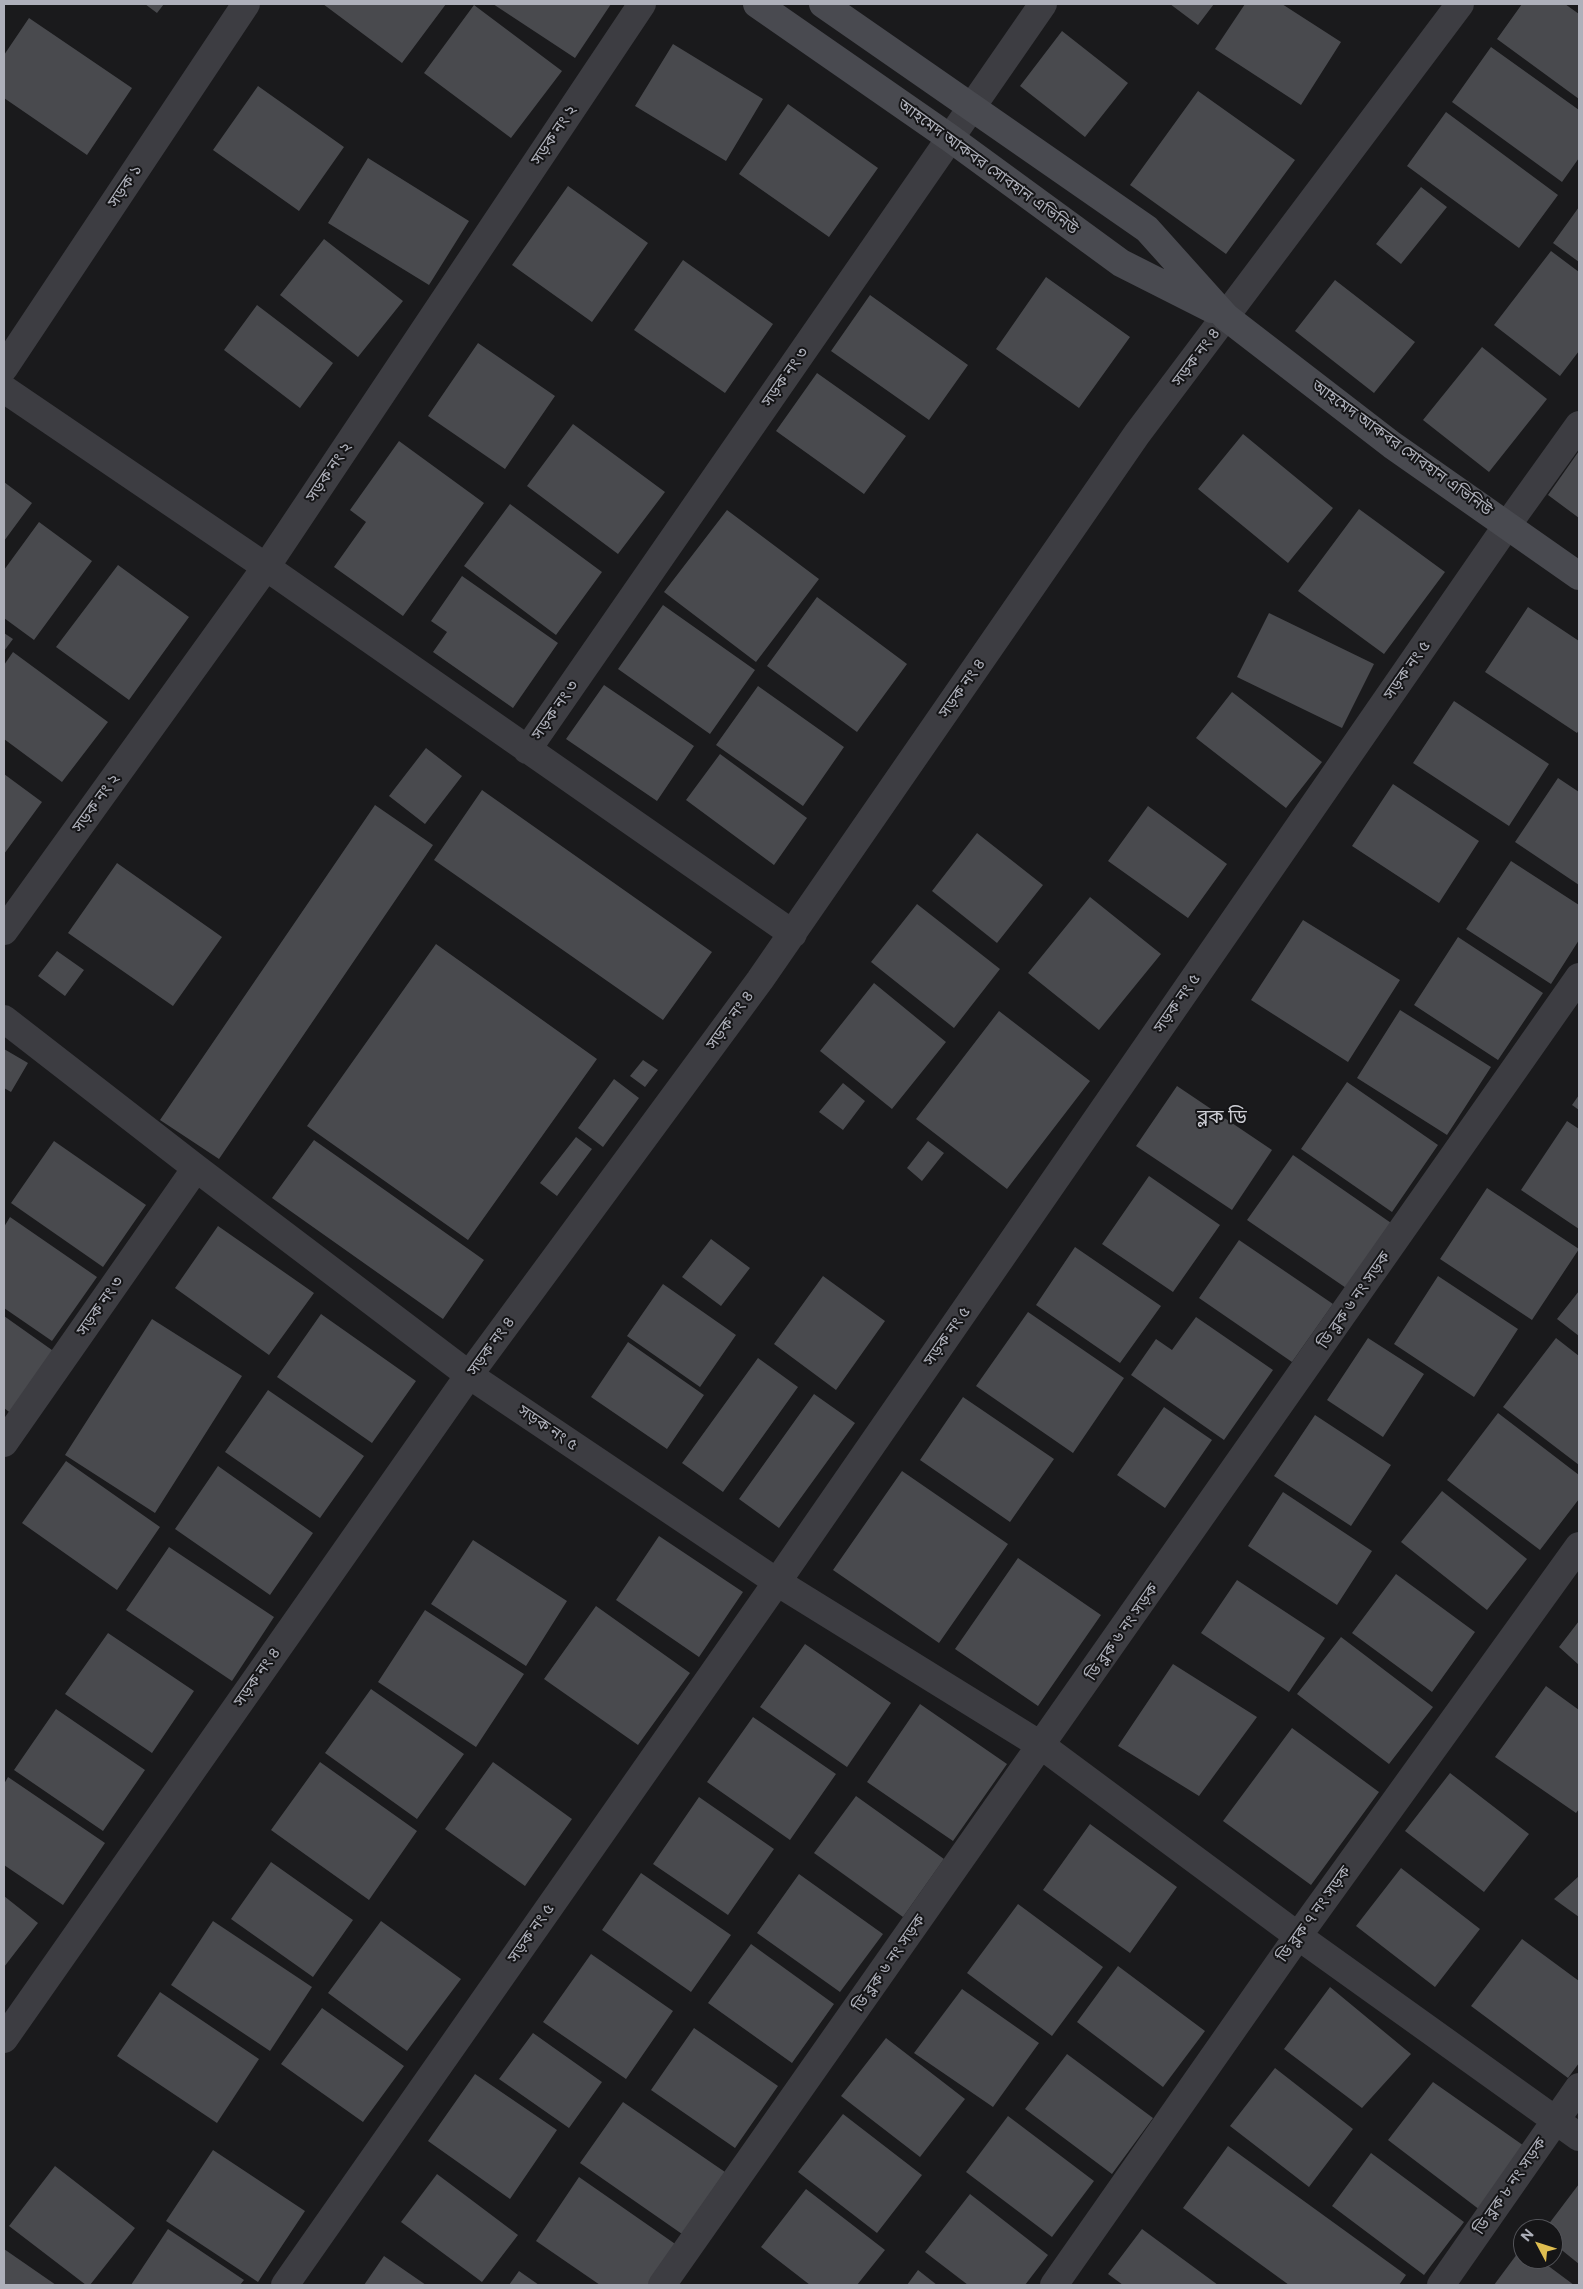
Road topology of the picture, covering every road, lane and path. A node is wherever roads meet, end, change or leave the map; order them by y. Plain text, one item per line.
1 (246, 4) edge
2 (642, 4) edge
3 (757, 4) edge
4 (823, 4) edge
5 (1043, 4) edge
6 (1460, 4) edge
7 (972, 107) junction
8 (950, 138) junction
9 (1226, 317) junction
10 (4, 368) edge
11 (4, 389) edge
12 (1579, 425) edge
13 (1508, 524) junction
14 (266, 567) junction
15 (1579, 576) edge
16 (527, 750) junction
17 (4, 931) edge
18 (792, 934) junction
19 (1579, 978) edge
20 (4, 1019) edge
21 (196, 1168) junction
22 (469, 1375) junction
23 (4, 1443) edge
24 (1579, 1546) edge
25 (777, 1582) junction
26 (1042, 1746) junction
27 (1298, 1936) junction
28 (4, 2039) edge
29 (1579, 2087) edge
30 (1556, 2121) junction
31 (1579, 2137) edge
32 (285, 2285) edge
33 (662, 2285) edge
34 (1054, 2285) edge
35 (1441, 2285) edge

1 - 10 street, সড়ক ১
2 - 14 street, সড়ক নং ২
3 - 8 street, আহমেদ আকবর সোবহান এভিনিউ
4 - 7 street, আহমেদ আকবর সোবহান এভিনিউ
5 - 7 street, সড়ক নং ৩
6 - 9 street, সড়ক নং ৪
7 - 8 street, সড়ক নং ৩
7 - 9 street, আহমেদ আকবর সোবহান এভিনিউ
8 - 9 street, আহমেদ আকবর সোবহান এভিনিউ
8 - 16 street, সড়ক নং ৩
9 - 13 street, আহমেদ আকবর সোবহান এভিনিউ
9 - 18 street, সড়ক নং ৪
11 - 14 street
12 - 13 street, সড়ক নং ৫
13 - 15 street, আহমেদ আকবর সোবহান এভিনিউ
13 - 25 street, সড়ক নং ৫
14 - 16 street
14 - 17 street, সড়ক নং ২
16 - 18 street
18 - 22 street, সড়ক নং ৪
19 - 26 street, ডি ব্লক ৬ নং সড়ক
20 - 21 street, সড়ক নং ৫
21 - 22 street, সড়ক নং ৫
21 - 23 street, সড়ক নং ৩
22 - 25 street, সড়ক নং ৫
22 - 28 street, সড়ক নং ৪
24 - 27 street, ডি ব্লক ৭ নং সড়ক
25 - 26 street, সড়ক নং ৫
25 - 32 street, সড়ক নং ৫
26 - 27 street, সড়ক নং ৫
26 - 33 street, ডি ব্লক ৬ নং সড়ক
27 - 30 street, সড়ক নং ৫
27 - 34 street, ডি ব্লক ৭ নং সড়ক
29 - 30 street, ডি ব্লক ৮ নং সড়ক
30 - 31 street, সড়ক নং ৫
30 - 35 street, ডি ব্লক ৮ নং সড়ক

